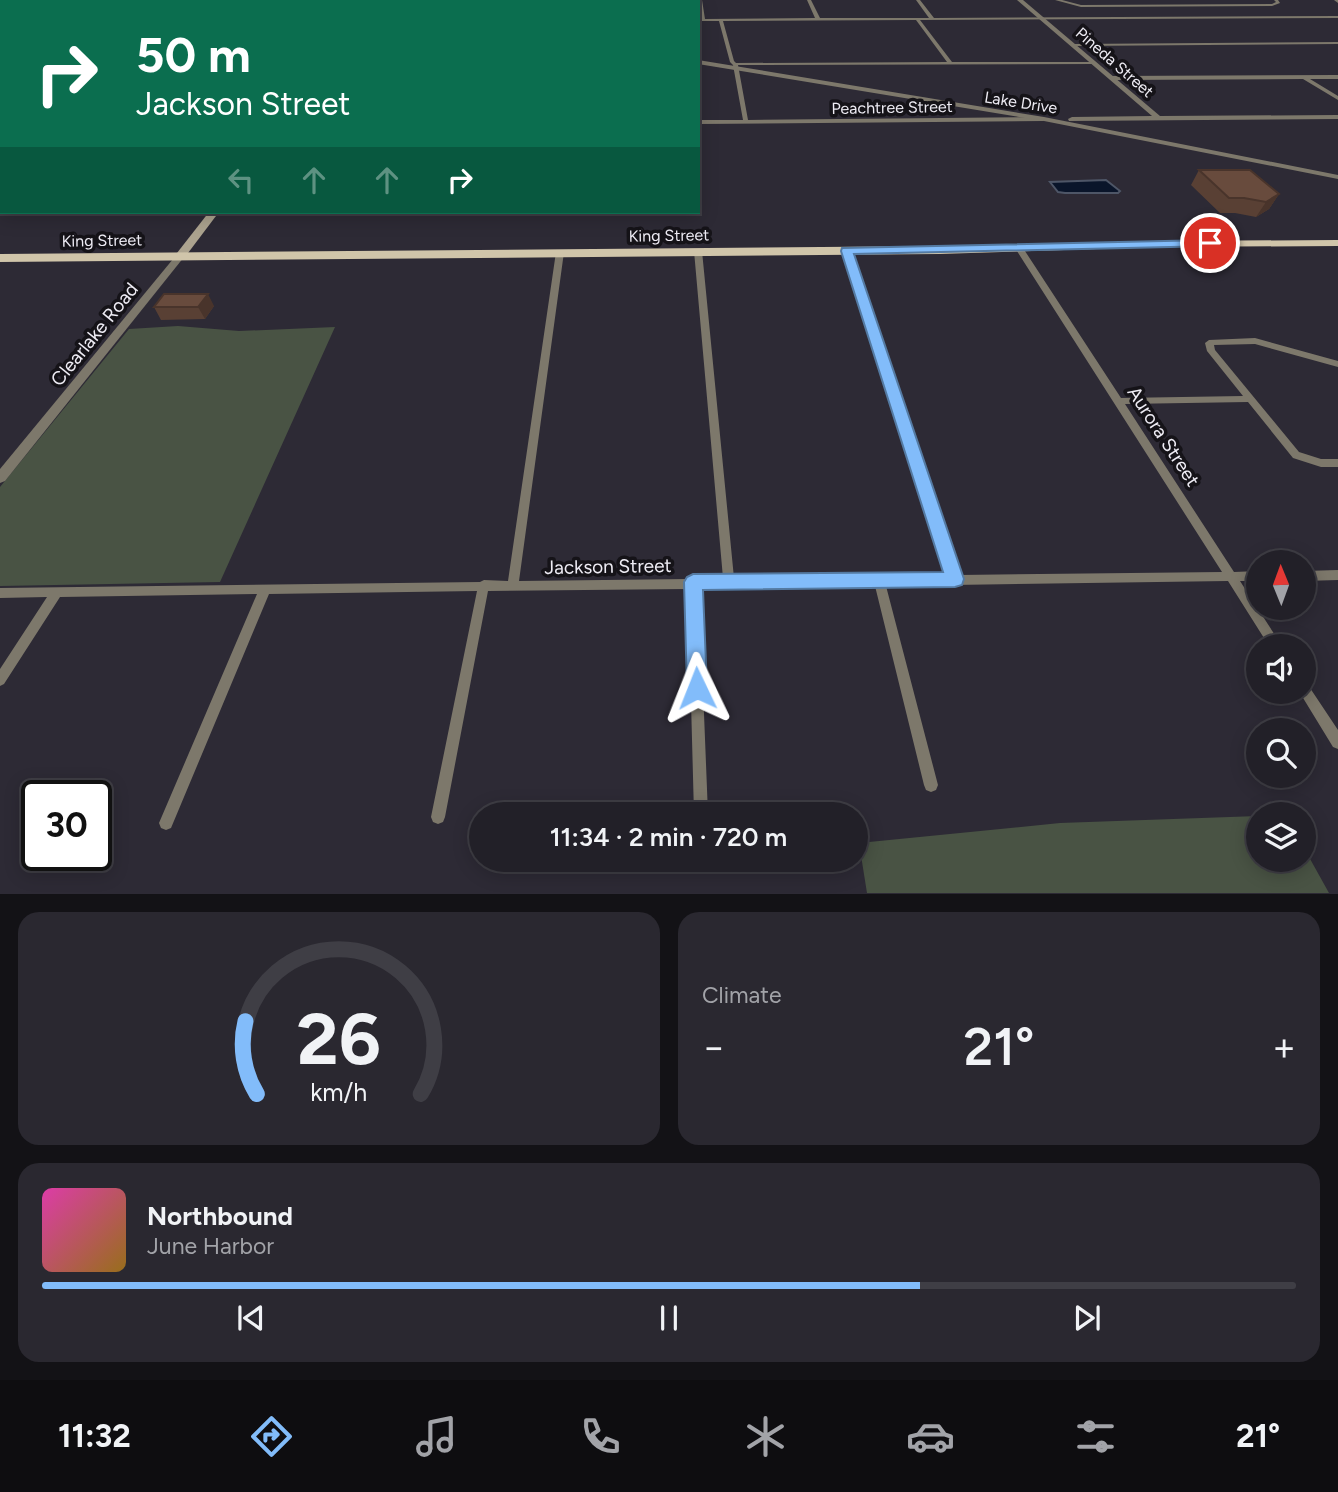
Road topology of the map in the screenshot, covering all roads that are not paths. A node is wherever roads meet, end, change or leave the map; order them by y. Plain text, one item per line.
1 (700, 0) edge
2 (809, 0) edge
3 (918, 0) edge
4 (1020, 0) edge
5 (1057, 0) edge
6 (1277, 2) edge
7 (1188, 5) junction
8 (1203, 15) dead end
9 (1338, 17) edge
10 (932, 18) junction
11 (1042, 18) junction
12 (818, 19) junction
13 (917, 19) junction
14 (701, 20) edge
15 (720, 20) junction
16 (1338, 43) edge
17 (1074, 45) junction
18 (700, 62) edge
19 (950, 63) junction
20 (1094, 63) junction
21 (736, 66) junction
22 (747, 67) junction
23 (1338, 76) edge
24 (1304, 77) junction
25 (1112, 78) junction
26 (1338, 99) edge
27 (1002, 116) junction
28 (1338, 117) edge
29 (1044, 119) junction
30 (1090, 119) junction
31 (1159, 119) junction
32 (700, 122) edge
33 (746, 122) junction
34 (1100, 130) junction
35 (1336, 176) edge
36 (212, 214) edge
37 (1338, 233) edge
38 (1199, 234) junction
39 (1089, 237) junction
40 (1338, 243) edge
41 (1125, 245) junction
42 (698, 246) junction
43 (0, 248) edge
44 (1018, 248) junction
45 (184, 250) junction
46 (847, 251) junction
47 (560, 252) junction
48 (530, 253) junction
49 (0, 258) edge
50 (1338, 364) edge
51 (1251, 399) junction
52 (1118, 401) junction
53 (1338, 463) edge
54 (0, 478) edge
55 (1338, 575) edge
56 (1246, 576) edge
57 (1316, 576) edge
58 (1231, 577) junction
59 (955, 579) junction
60 (879, 580) junction
61 (693, 582) junction
62 (729, 582) junction
63 (484, 585) junction
64 (513, 585) junction
65 (264, 589) junction
66 (57, 592) junction
67 (0, 593) edge
68 (1268, 634) edge
69 (0, 680) edge
70 (1313, 704) edge
71 (1338, 742) edge
72 (931, 785) dead end
73 (701, 802) edge
74 (438, 817) dead end
75 (166, 823) dead end

1 - 14 street
2 - 12 street
3 - 10 street
4 - 11 street, Pineda Street
5 - 7 street
6 - 7 street
7 - 8 street
9 - 11 street
10 - 11 street
10 - 13 street
11 - 17 street, Pineda Street
12 - 13 street
12 - 15 street
13 - 19 street
14 - 15 street
15 - 21 street
16 - 17 street
17 - 20 street, Pineda Street
18 - 21 street, Lake Drive
19 - 20 street
19 - 22 street
20 - 25 street, Pineda Street
21 - 22 street, Lake Drive
21 - 33 street
22 - 27 street, Lake Drive
23 - 24 street
24 - 25 street
24 - 26 street
25 - 31 street, Pineda Street
27 - 29 street, Lake Drive
27 - 33 street, Peachtree Street
28 - 31 street
29 - 30 street
29 - 34 street, Lake Drive
30 - 31 street
30 - 34 street
32 - 33 street, Peachtree Street
34 - 35 street, Lake Drive
36 - 45 main road, Clearlake Road
37 - 38 main road
38 - 39 main road
38 - 41 main road
39 - 42 main road
39 - 44 main road
40 - 41 main road, King Street
41 - 44 main road, King Street
42 - 45 main road, King Street
42 - 46 main road, King Street
42 - 47 main road, King Street
42 - 48 main road
42 - 62 street
43 - 45 main road, King Street
44 - 46 main road, King Street
44 - 52 street, Aurora Street
45 - 48 main road, King Street
45 - 49 main road, King Street
45 - 54 street, Clearlake Road
46 - 59 street
47 - 48 main road, King Street
47 - 64 street
50 - 51 street
51 - 52 street
51 - 53 street
52 - 58 street, Aurora Street
55 - 57 street
56 - 58 street, Jackson Street
58 - 59 street, Jackson Street
58 - 68 street, Aurora Street
59 - 60 street, Jackson Street
60 - 62 street, Jackson Street
60 - 72 street
61 - 62 street, Jackson Street
61 - 64 street, Jackson Street
61 - 73 street
63 - 64 street, Jackson Street
63 - 65 street, Jackson Street
63 - 74 street
65 - 66 street, Jackson Street
65 - 75 street
66 - 67 street, Jackson Street
66 - 69 street
70 - 71 street

